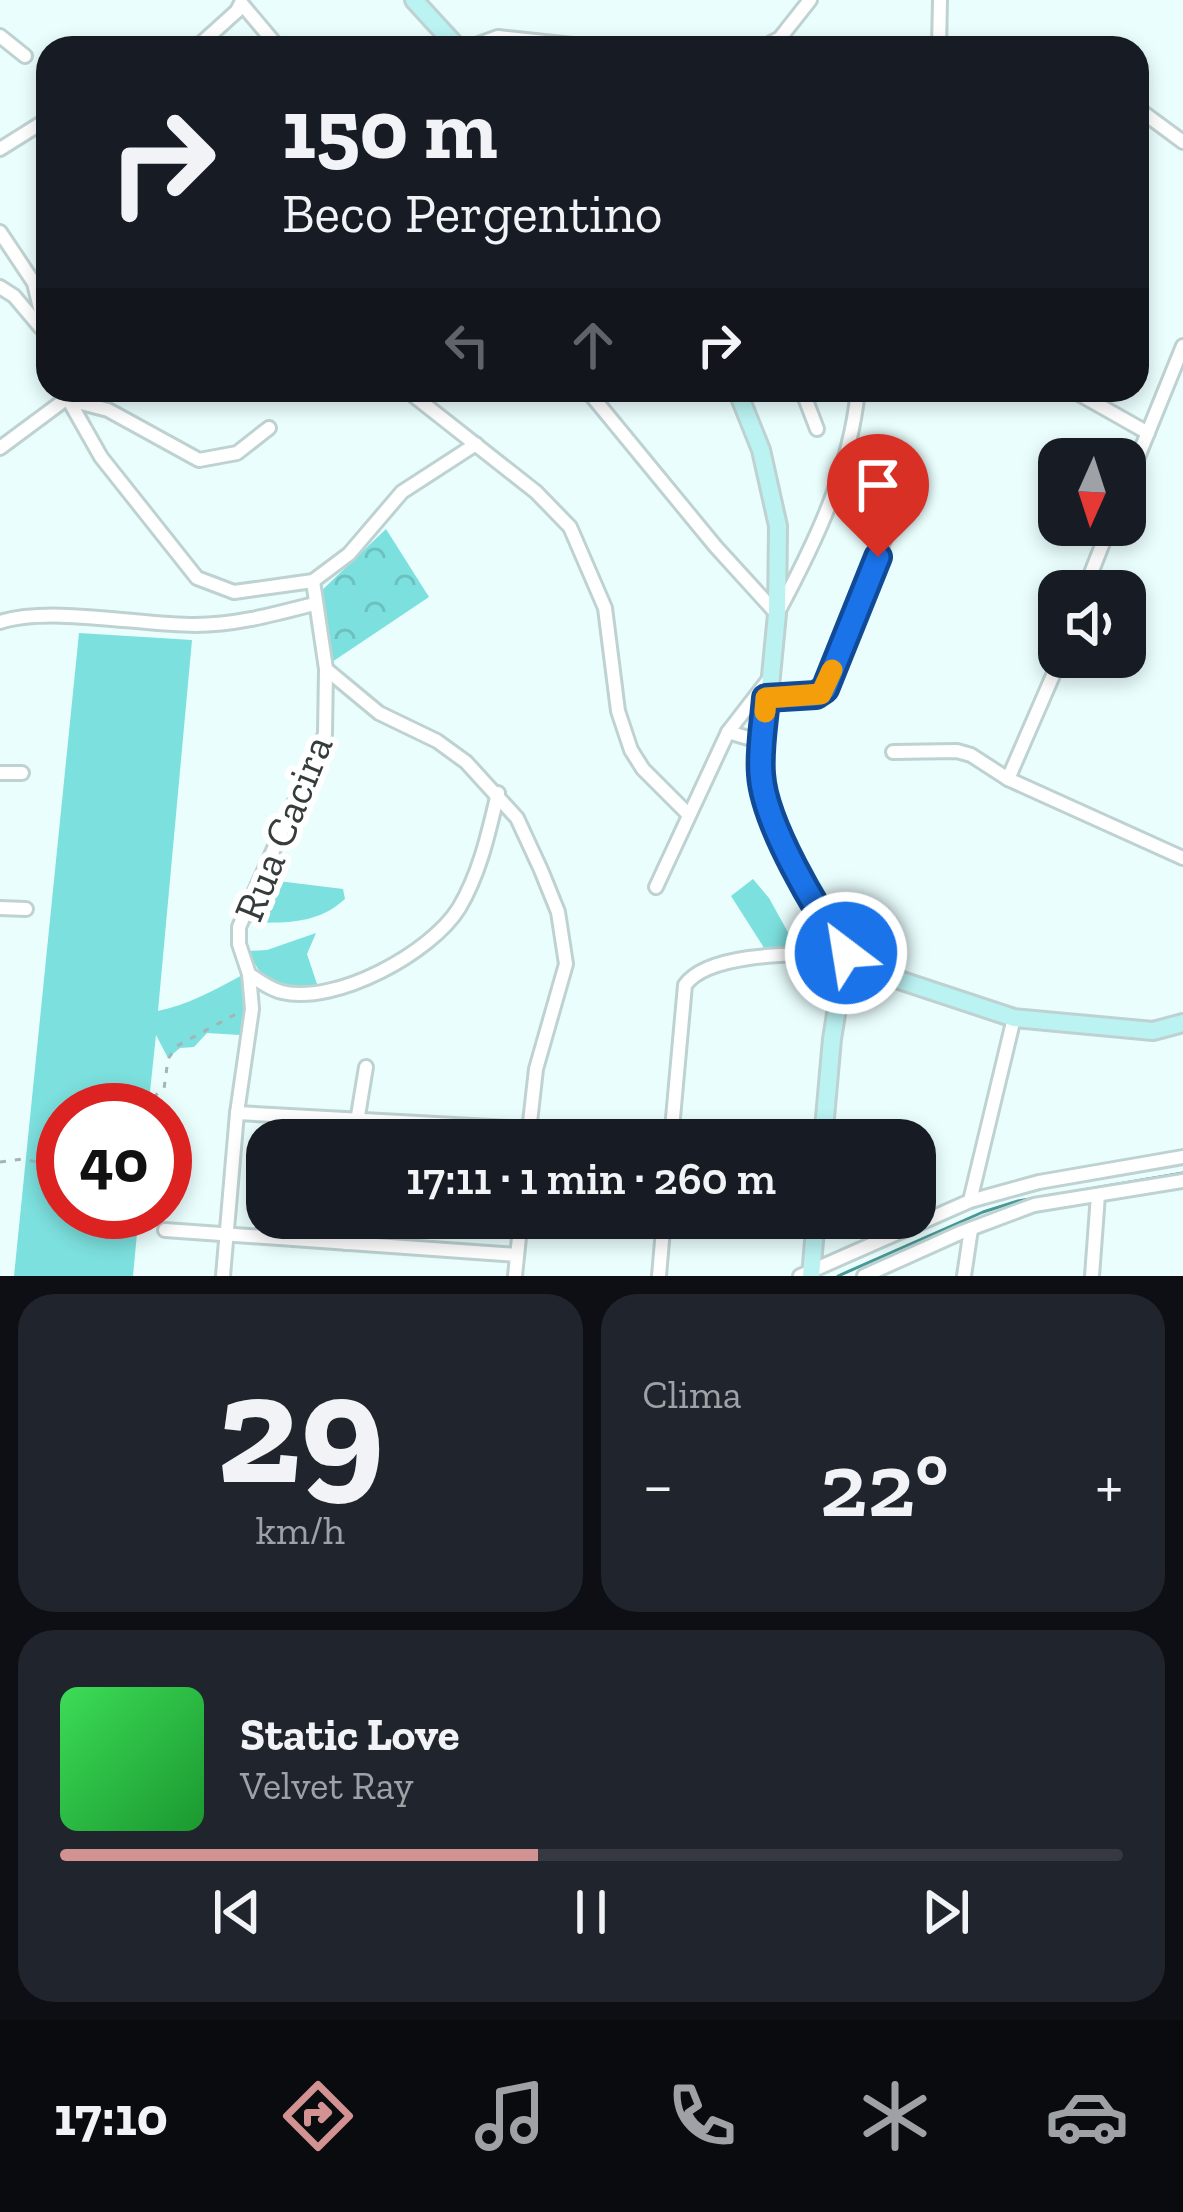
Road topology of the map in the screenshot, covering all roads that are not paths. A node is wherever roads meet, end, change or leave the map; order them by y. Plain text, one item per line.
1 (414, 0) edge
2 (810, 0) edge
3 (940, 0) edge
4 (236, 4) edge
5 (0, 36) edge
6 (207, 36) edge
7 (267, 36) edge
8 (447, 36) edge
9 (782, 36) edge
10 (939, 36) edge
11 (25, 56) dead end
12 (1149, 117) edge
13 (36, 126) edge
14 (1183, 142) edge
15 (0, 149) edge
16 (0, 232) edge
17 (0, 287) edge
18 (36, 292) edge
19 (36, 321) edge
20 (1183, 346) edge
21 (56, 402) edge
22 (69, 402) edge
23 (85, 402) edge
24 (423, 402) edge
25 (597, 402) edge
26 (742, 402) edge
27 (807, 402) edge
28 (856, 402) edge
29 (1093, 402) edge
30 (269, 428) dead end
31 (817, 429) dead end
32 (1148, 433) junction
33 (1146, 438) edge
34 (476, 444) junction
35 (0, 448) edge
36 (893, 518) dead end
37 (313, 580) junction
38 (314, 604) junction
39 (776, 614) junction
40 (0, 622) edge
41 (326, 669) junction
42 (1052, 678) edge
43 (768, 689) junction
44 (728, 732) junction
45 (762, 742) junction
46 (893, 752) dead end
47 (0, 773) edge
48 (22, 773) dead end
49 (1008, 779) junction
50 (498, 793) junction
51 (687, 813) junction
52 (1182, 855) edge
53 (656, 887) dead end
54 (0, 908) edge
55 (26, 909) dead end
56 (846, 953) junction
57 (249, 974) junction
58 (1014, 1018) junction
59 (1183, 1023) edge
60 (366, 1067) dead end
61 (237, 1113) junction
62 (357, 1118) junction
63 (367, 1119) edge
64 (531, 1119) edge
65 (672, 1119) edge
66 (825, 1119) edge
67 (1183, 1157) edge
68 (1183, 1181) edge
69 (1098, 1195) junction
70 (970, 1202) junction
71 (971, 1229) junction
72 (192, 1232) edge
73 (229, 1235) junction
74 (346, 1239) edge
75 (518, 1239) edge
76 (662, 1239) edge
77 (813, 1239) edge
78 (346, 1243) junction
79 (517, 1255) junction
80 (808, 1274) edge
81 (223, 1276) edge
82 (515, 1276) edge
83 (659, 1276) edge
84 (864, 1276) edge
85 (964, 1276) edge
86 (1092, 1276) edge

1 - 8 street
2 - 9 street
3 - 10 street
4 - 6 street
4 - 7 street
5 - 11 street
12 - 14 street
13 - 15 street
16 - 18 street
17 - 19 street
20 - 32 street
21 - 35 street
22 - 37 street
23 - 30 street
24 - 34 street
25 - 39 street
26 - 39 street
27 - 31 street
28 - 39 street
29 - 32 street
32 - 33 street
34 - 37 street
34 - 51 street
36 - 43 street
37 - 38 street, Rua Cacira
38 - 40 street
38 - 41 street, Rua Cacira
39 - 43 street
41 - 50 street
41 - 57 street, Rua Cacira
42 - 49 street
43 - 44 street
43 - 45 street
44 - 45 street
44 - 51 street
45 - 56 street
46 - 49 street
47 - 48 street
49 - 52 street
50 - 57 street, Rua Cacira
50 - 64 street
51 - 53 street
54 - 55 street
56 - 58 street
56 - 65 street
56 - 66 street
57 - 61 street
58 - 59 street
58 - 70 street
60 - 62 street
61 - 62 street
61 - 73 street
62 - 63 street
67 - 70 street
68 - 69 street
69 - 71 street
69 - 86 street
70 - 80 street
71 - 84 street
71 - 85 street
72 - 73 street
73 - 78 street
73 - 81 street
74 - 78 street
75 - 79 street
76 - 83 street
77 - 80 street
78 - 79 street
79 - 82 street

